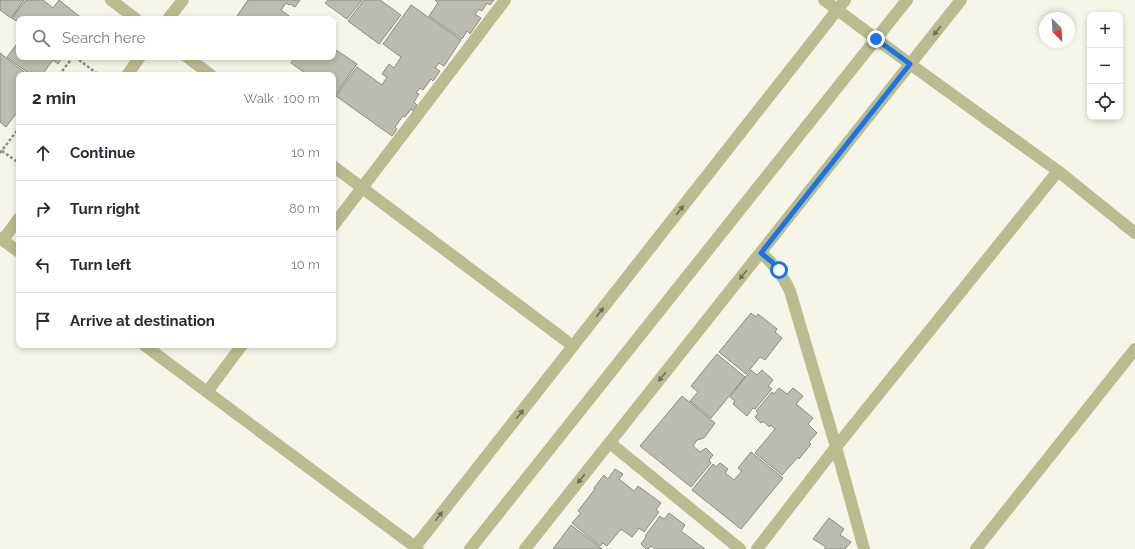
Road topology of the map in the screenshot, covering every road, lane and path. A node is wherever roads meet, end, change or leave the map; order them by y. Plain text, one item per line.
1 (111, 0) edge
2 (183, 0) edge
3 (505, 0) edge
4 (824, 0) edge
5 (845, 0) edge
6 (907, 0) edge
7 (961, 0) edge
8 (837, 10) junction
9 (132, 16) edge
10 (170, 16) edge
11 (876, 39) junction
12 (72, 60) edge
13 (78, 60) edge
14 (138, 60) edge
15 (191, 60) edge
16 (910, 64) junction
17 (62, 72) edge
18 (95, 72) edge
19 (129, 72) edge
20 (207, 72) edge
21 (16, 132) edge
22 (1, 152) edge
23 (16, 162) edge
24 (336, 168) edge
25 (1058, 171) junction
26 (362, 188) junction
27 (16, 222) edge
28 (336, 222) edge
29 (1135, 233) edge
30 (1, 239) edge
31 (16, 250) edge
32 (761, 253) junction
33 (573, 346) junction
34 (148, 348) edge
35 (240, 348) edge
36 (1135, 349) edge
37 (207, 392) junction
38 (610, 443) junction
39 (836, 447) junction
40 (417, 548) edge
41 (470, 549) edge
42 (525, 549) edge
43 (740, 549) edge
44 (757, 549) edge
45 (864, 549) edge
46 (976, 549) edge

1 - 9 street
2 - 10 street
3 - 26 street
4 - 8 street
5 - 8 street
6 - 11 street
7 -> 16 street
8 - 11 street
33 -> 8 street
11 - 16 street
11 - 41 street
12 - 17 path
13 - 18 path
14 - 19 street
15 - 20 street
16 - 25 street
16 - 32 street
21 - 22 path
22 - 23 path
24 - 26 street
25 - 29 street
25 - 39 street
26 - 28 street
26 - 33 street
27 - 30 street
30 - 31 street
32 -> 38 street
32 - 39 street
40 -> 33 street
34 - 37 street
35 - 37 street
36 - 46 street
37 - 40 street
38 -> 42 street
38 - 43 street
39 - 44 street
39 - 45 street

